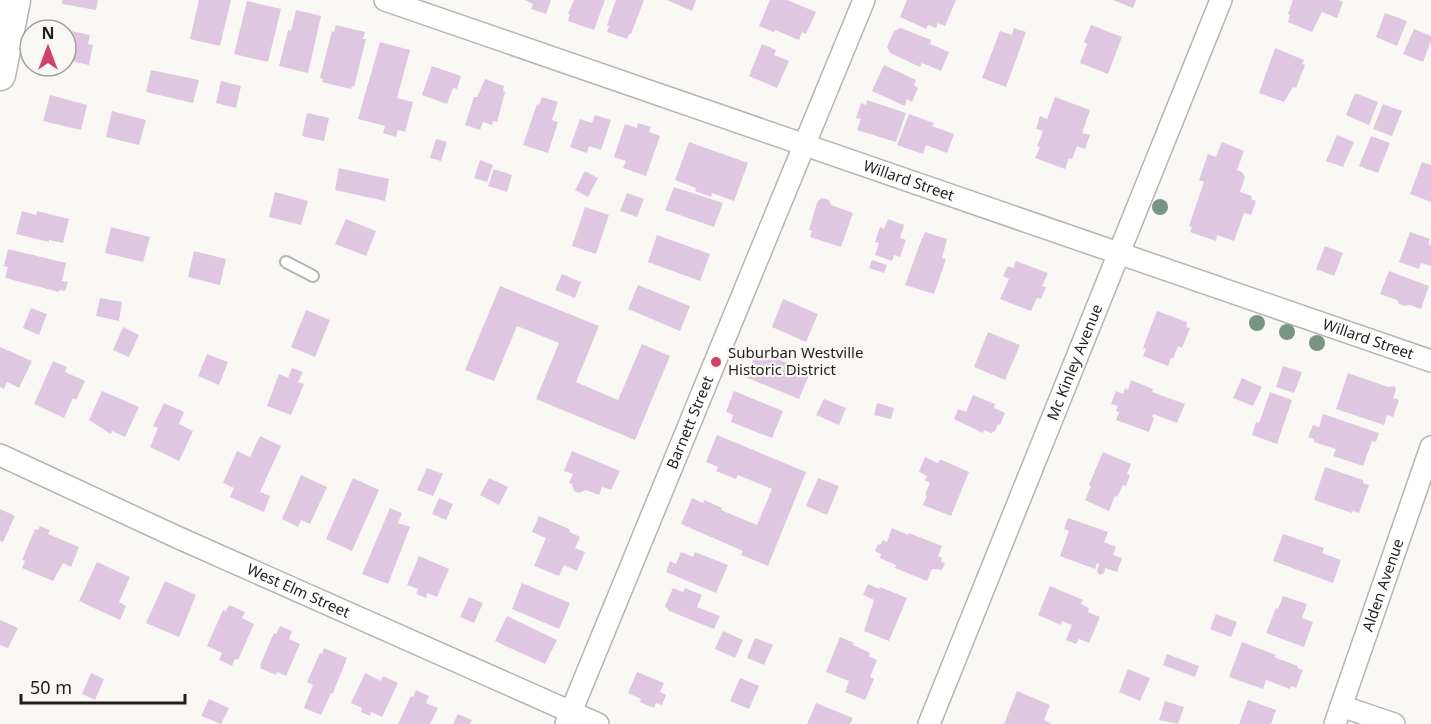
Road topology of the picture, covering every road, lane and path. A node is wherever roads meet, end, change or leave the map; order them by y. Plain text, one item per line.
1 (15, 0) edge
2 (385, 0) edge
3 (864, 0) edge
4 (1221, 0) edge
5 (0, 75) edge
6 (805, 145) junction
7 (1119, 253) junction
8 (286, 262) dead end
9 (314, 276) dead end
10 (1431, 361) edge
11 (1431, 447) edge
12 (0, 454) edge
13 (1338, 715) edge
14 (568, 718) edge
15 (598, 724) edge
16 (929, 724) edge
17 (1394, 724) edge

1 - 5 main road
2 - 6 street, Willard Street
3 - 6 street, Barnett Street
4 - 7 street, Mc Kinley Avenue
6 - 7 street, Willard Street
6 - 14 street, Barnett Street
7 - 10 street, Willard Street
7 - 16 street, Mc Kinley Avenue
8 - 9 lane
11 - 13 street, Alden Avenue
12 - 14 street, West Elm Street
13 - 17 street
14 - 15 street, West Elm Street

